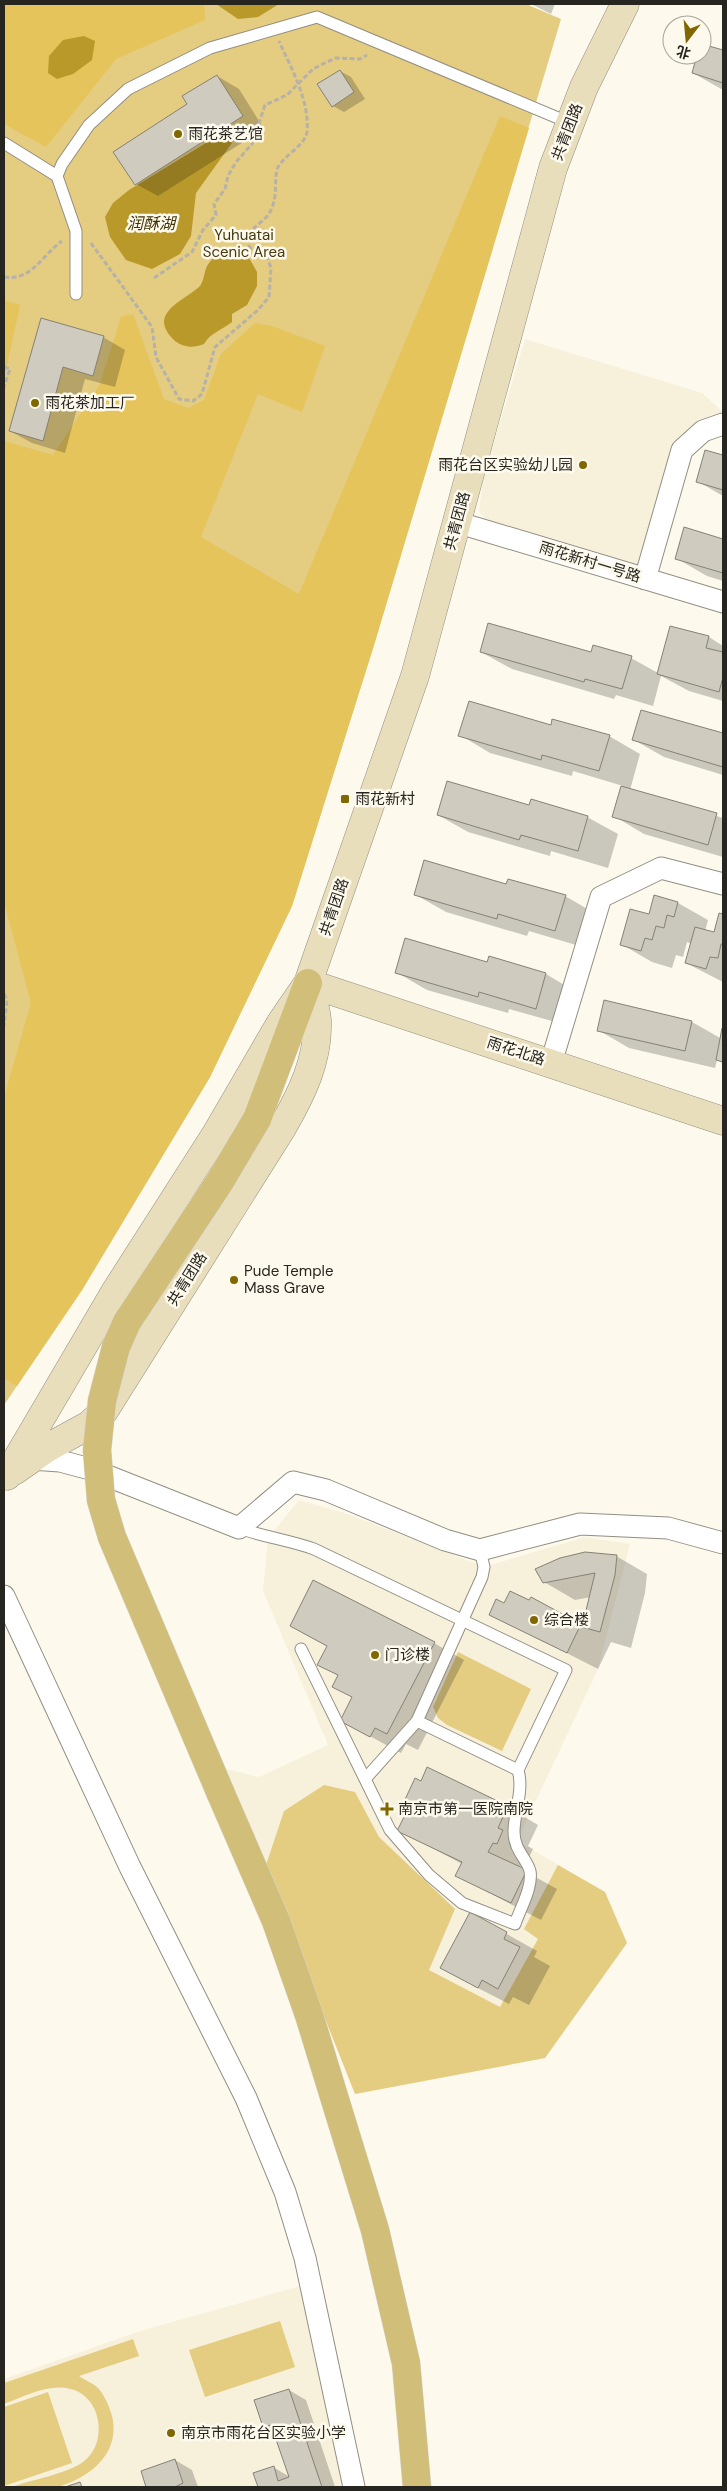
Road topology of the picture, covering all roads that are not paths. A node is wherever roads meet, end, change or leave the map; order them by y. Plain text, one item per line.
1 (625, 4) edge
2 (570, 123) junction
3 (4, 143) edge
4 (57, 176) junction
5 (76, 294) dead end
6 (723, 424) edge
7 (456, 522) junction
8 (645, 578) junction
9 (723, 602) edge
10 (723, 884) edge
11 (308, 983) junction
12 (551, 1063) junction
13 (723, 1121) edge
14 (31, 1459) junction
15 (5, 1477) edge
16 (239, 1528) junction
17 (723, 1543) edge
18 (480, 1550) junction
19 (4, 1596) edge
20 (463, 1620) junction
21 (301, 1650) dead end
22 (417, 1721) junction
23 (518, 1770) junction
24 (366, 1778) junction
25 (354, 2487) edge
26 (417, 2487) edge

1 - 2 street, 共青团路
2 - 4 lane
2 - 7 street, 共青团路
3 - 4 lane
4 - 5 lane
6 - 8 street
7 - 8 street, 雨花新村一号路
7 - 11 street, 共青团路
8 - 9 street, 雨花新村一号路
10 - 12 street
11 - 12 street, 雨花北路
11 - 14 street, 共青团路
11 - 15 street, 共青团路
11 - 26 main road, bridge
12 - 13 street, 雨花北路
14 - 15 street, 共青团路
14 - 16 street
16 - 18 street
16 - 20 lane
17 - 18 street
18 - 20 lane
19 - 25 street
20 - 22 lane
20 - 23 lane
21 - 24 lane
22 - 23 lane
22 - 24 lane
23 - 24 lane

